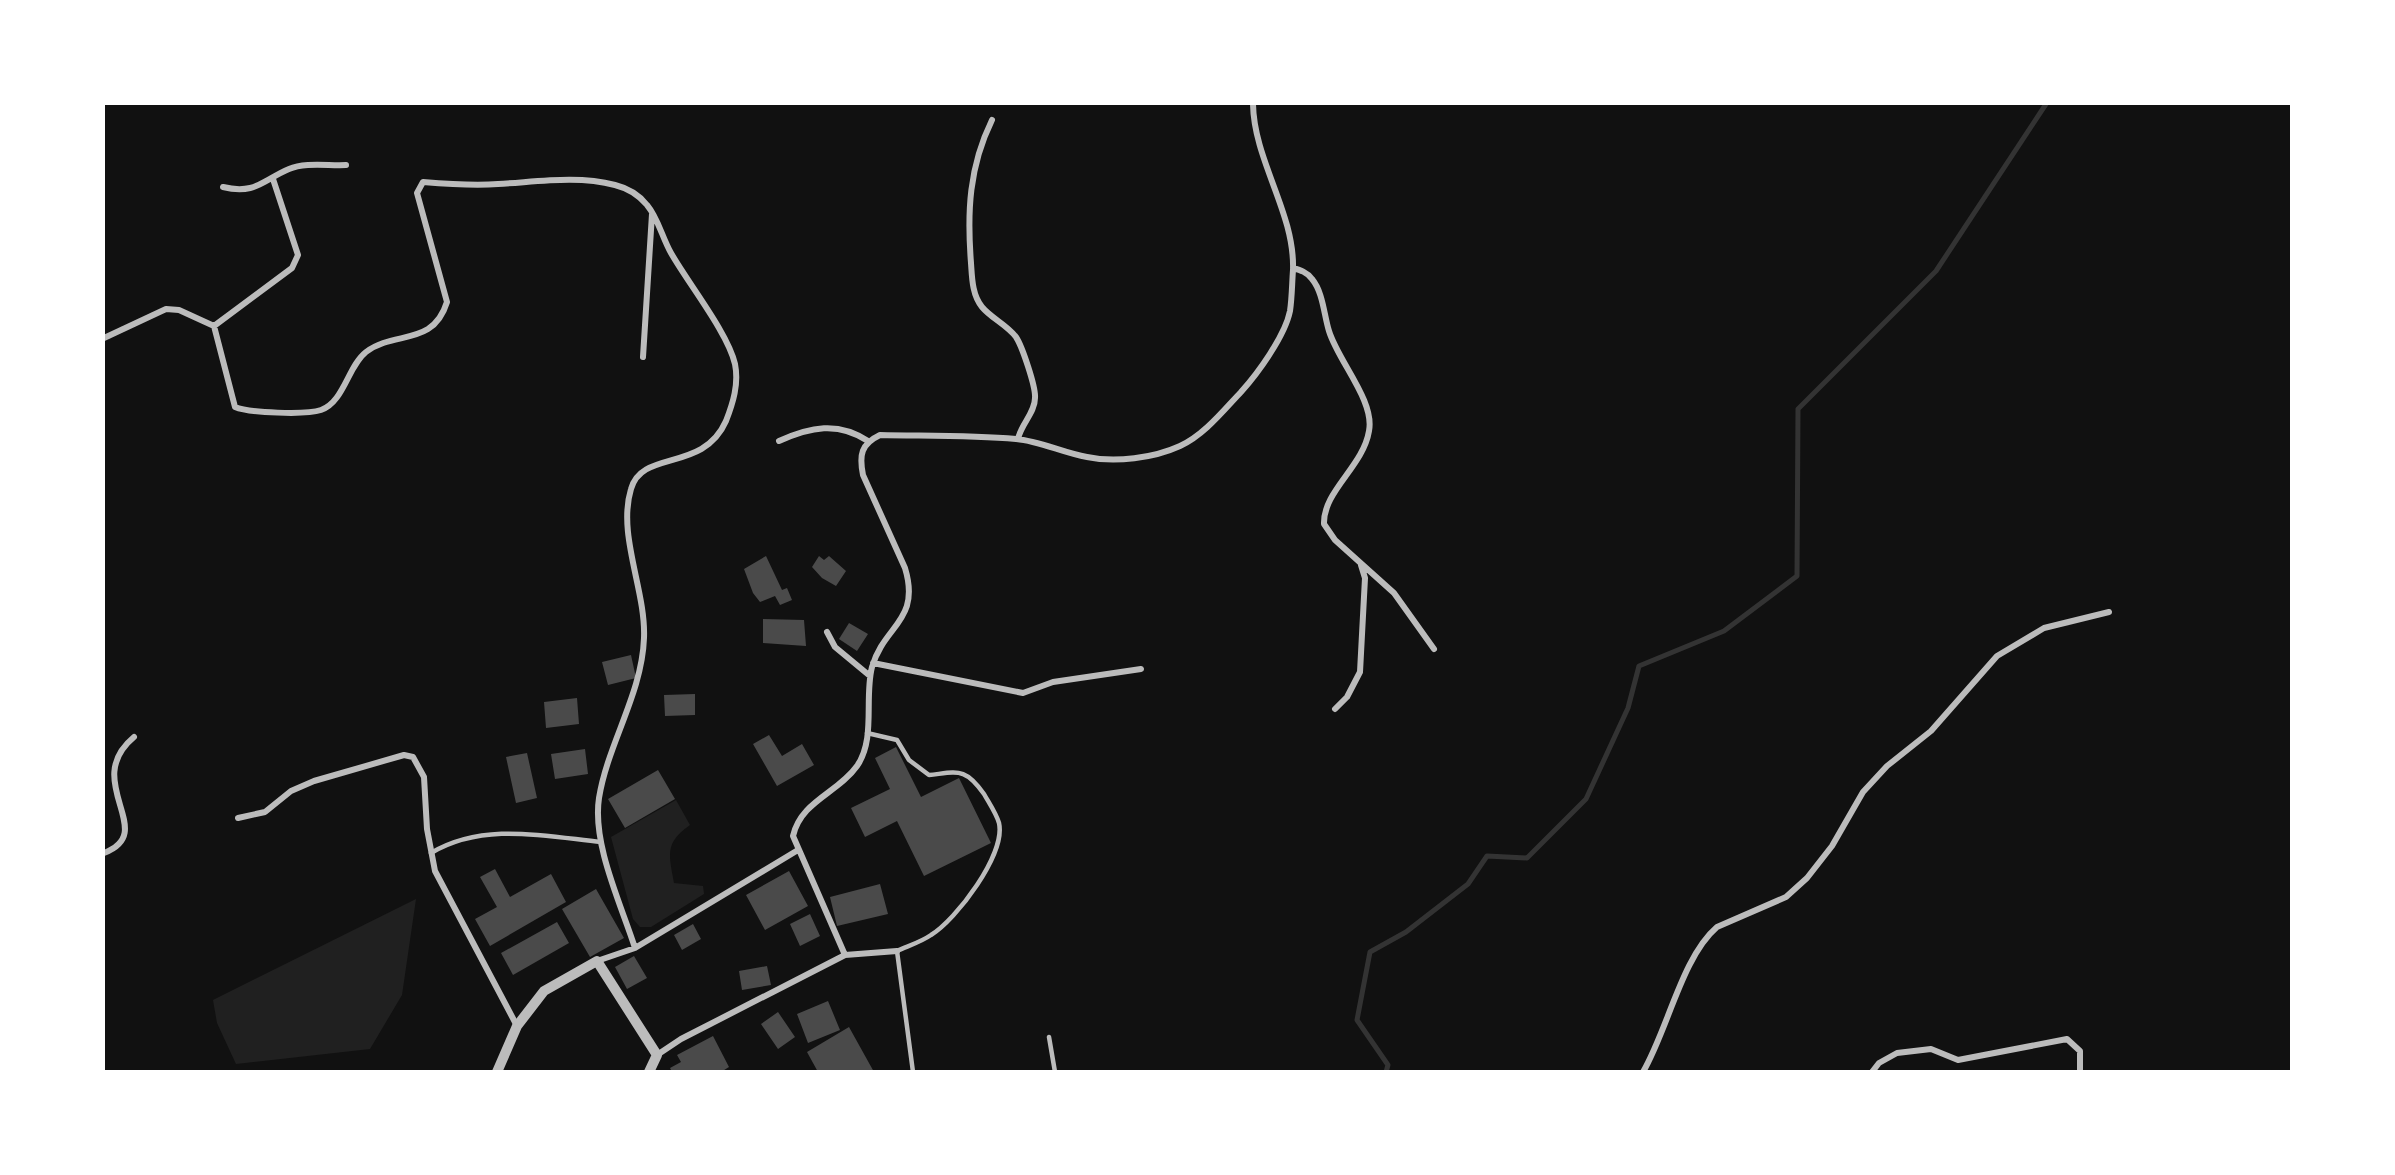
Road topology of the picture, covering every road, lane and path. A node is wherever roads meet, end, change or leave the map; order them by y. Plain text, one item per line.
1 (1253, 104) edge
2 (992, 120) dead end
3 (346, 165) dead end
4 (273, 179) junction
5 (223, 187) dead end
6 (652, 213) junction
7 (1293, 268) junction
8 (214, 326) junction
9 (104, 338) edge
10 (644, 357) dead end
11 (1018, 439) junction
12 (779, 441) dead end
13 (868, 441) junction
14 (1361, 564) junction
15 (2109, 612) dead end
16 (827, 632) dead end
17 (1434, 650) dead end
18 (873, 663) junction
19 (1141, 669) dead end
20 (870, 676) junction
21 (1335, 709) dead end
22 (867, 733) junction
23 (134, 737) dead end
24 (238, 818) dead end
25 (601, 842) junction
26 (798, 850) junction
27 (104, 853) edge
28 (430, 853) junction
29 (635, 948) junction
30 (897, 951) junction
31 (845, 955) junction
32 (597, 961) junction
33 (517, 1026) junction
34 (1049, 1037) dead end
35 (657, 1055) junction
36 (497, 1071) edge
37 (649, 1071) edge
38 (913, 1071) edge
39 (1055, 1071) edge
40 (1643, 1071) edge
41 (1872, 1071) edge
42 (2080, 1071) edge

1 - 7 street
2 - 11 street
3 - 4 street
4 - 5 street
4 - 8 street
6 - 8 street
6 - 10 street
6 - 25 street
7 - 11 street
7 - 14 street
8 - 9 street
11 - 13 street
12 - 13 street
13 - 18 street
14 - 17 street
14 - 21 street
15 - 40 street
16 - 20 street
18 - 19 street
18 - 20 street
20 - 22 street
22 - 26 street
22 - 30 lane
23 - 27 street
24 - 28 street
25 - 28 lane
25 - 29 street
26 - 29 street
26 - 31 street
28 - 33 street
29 - 32 street
30 - 31 street
30 - 38 lane
31 - 35 street
32 - 33 street
32 - 35 street
33 - 36 street
34 - 39 lane
35 - 37 street
41 - 42 street

